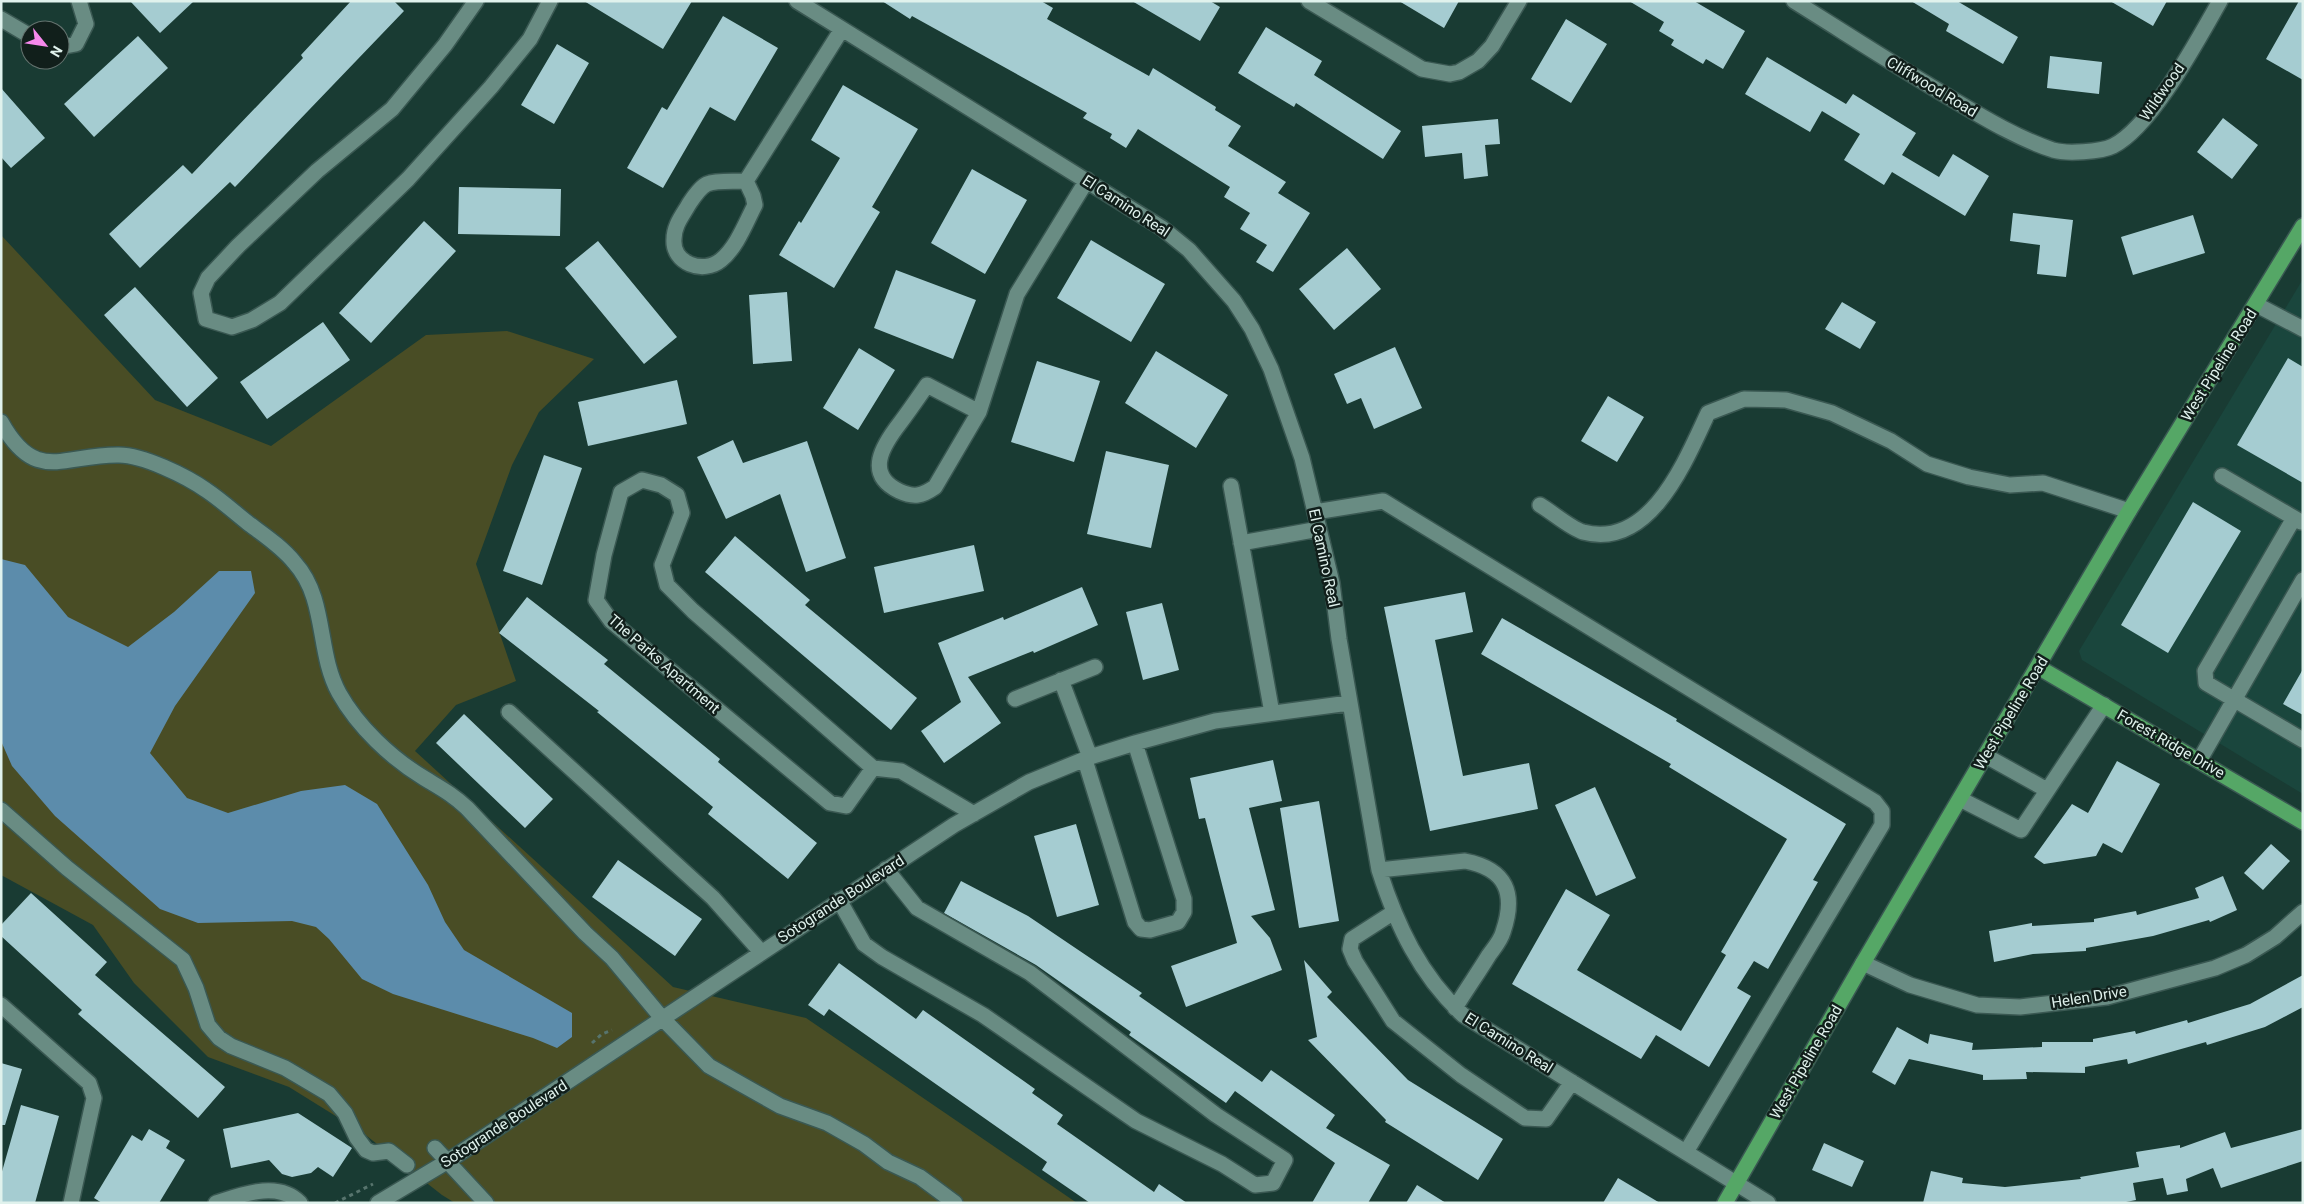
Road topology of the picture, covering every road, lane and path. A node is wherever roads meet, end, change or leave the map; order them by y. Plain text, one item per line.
1 (79, 1) edge
2 (476, 1) edge
3 (550, 1) edge
4 (797, 1) edge
5 (1309, 1) edge
6 (1519, 1) edge
7 (1794, 1) edge
8 (2220, 1) edge
9 (1, 19) edge
10 (842, 29) junction
11 (20, 30) edge
12 (70, 46) edge
13 (2079, 152) joint
14 (1087, 180) junction
15 (746, 181) junction
16 (2303, 226) edge
17 (2257, 305) junction
18 (2303, 329) edge
19 (980, 412) junction
20 (1, 422) edge
21 (2222, 476) dead end
22 (1231, 486) dead end
23 (1540, 505) dead end
24 (2130, 511) junction
25 (1315, 512) junction
26 (2299, 521) edge
27 (1319, 528) junction
28 (1241, 543) junction
29 (2303, 580) edge
30 (2038, 666) junction
31 (1095, 667) dead end
32 (1061, 680) junction
33 (1015, 699) dead end
34 (2234, 700) junction
35 (1350, 702) junction
36 (2104, 705) junction
37 (509, 712) dead end
38 (1272, 713) junction
39 (2303, 740) edge
40 (1135, 743) junction
41 (1986, 756) junction
42 (1088, 758) junction
43 (2199, 761) junction
44 (873, 768) junction
45 (2047, 790) junction
46 (1960, 799) junction
47 (1, 810) edge
48 (974, 814) junction
49 (2303, 822) edge
50 (886, 869) junction
51 (1380, 870) junction
52 (839, 900) junction
53 (1394, 912) junction
54 (2303, 912) edge
55 (761, 952) junction
56 (1863, 963) junction
57 (1, 1005) edge
58 (1455, 1008) junction
59 (662, 1018) junction
60 (1572, 1082) junction
61 (435, 1148) dead end
62 (1686, 1152) junction
63 (448, 1161) junction
64 (407, 1165) dead end
65 (376, 1182) dead end
66 (1736, 1183) junction
67 (71, 1203) edge
68 (216, 1203) edge
69 (300, 1203) edge
70 (336, 1203) edge
71 (378, 1203) edge
72 (486, 1203) edge
73 (955, 1203) edge
74 (1725, 1203) edge
75 (1768, 1203) edge

1 - 12 street
2 - 3 street
4 - 10 street, El Camino Real
5 - 6 street
7 - 13 street, Cliffwood Road
8 - 13 street, Wildwood
9 - 11 street
10 - 14 street, El Camino Real
10 - 15 street
14 - 19 street
14 - 25 street, El Camino Real
15 - 15 street
16 - 17 main road, West Pipeline Road
17 - 18 street
17 - 24 main road, West Pipeline Road
19 - 19 street
20 - 59 street
21 - 26 street
22 - 28 street
23 - 24 street
24 - 30 main road, West Pipeline Road
25 - 27 street, El Camino Real
25 - 62 street
26 - 34 street
27 - 28 street
27 - 35 street, El Camino Real
28 - 38 street
29 - 34 street
30 - 36 main road, Forest Ridge Drive
30 - 41 main road, West Pipeline Road
31 - 32 street
32 - 33 street
32 - 42 street
34 - 39 street
34 - 43 street
35 - 38 street, Sotogrande Boulevard
35 - 51 street, El Camino Real
36 - 43 main road, Forest Ridge Drive
36 - 45 street
37 - 55 street
38 - 40 street, Sotogrande Boulevard
40 - 42 street, Sotogrande Boulevard
40 - 42 street
41 - 45 street
41 - 46 main road, West Pipeline Road
42 - 48 street, Sotogrande Boulevard
43 - 49 main road, Forest Ridge Drive
44 - 44 street, The Parks Apartment
44 - 48 street
45 - 46 street
46 - 56 main road, West Pipeline Road
47 - 64 street
48 - 50 street, Sotogrande Boulevard
50 - 52 street, Sotogrande Boulevard
50 - 52 street
51 - 53 street, El Camino Real
51 - 58 street
52 - 55 street, Sotogrande Boulevard
53 - 58 street, El Camino Real
53 - 60 street
54 - 56 street, Helen Drive
55 - 59 street, Sotogrande Boulevard
56 - 66 main road, West Pipeline Road
57 - 67 street
58 - 60 street, El Camino Real
59 - 63 street, Sotogrande Boulevard
59 - 73 street
60 - 62 street, El Camino Real
61 - 63 street
62 - 66 street, El Camino Real
63 - 71 street, Sotogrande Boulevard
63 - 72 street
65 - 70 path
66 - 74 main road, West Pipeline Road
66 - 75 street, El Camino Real
68 - 69 street

